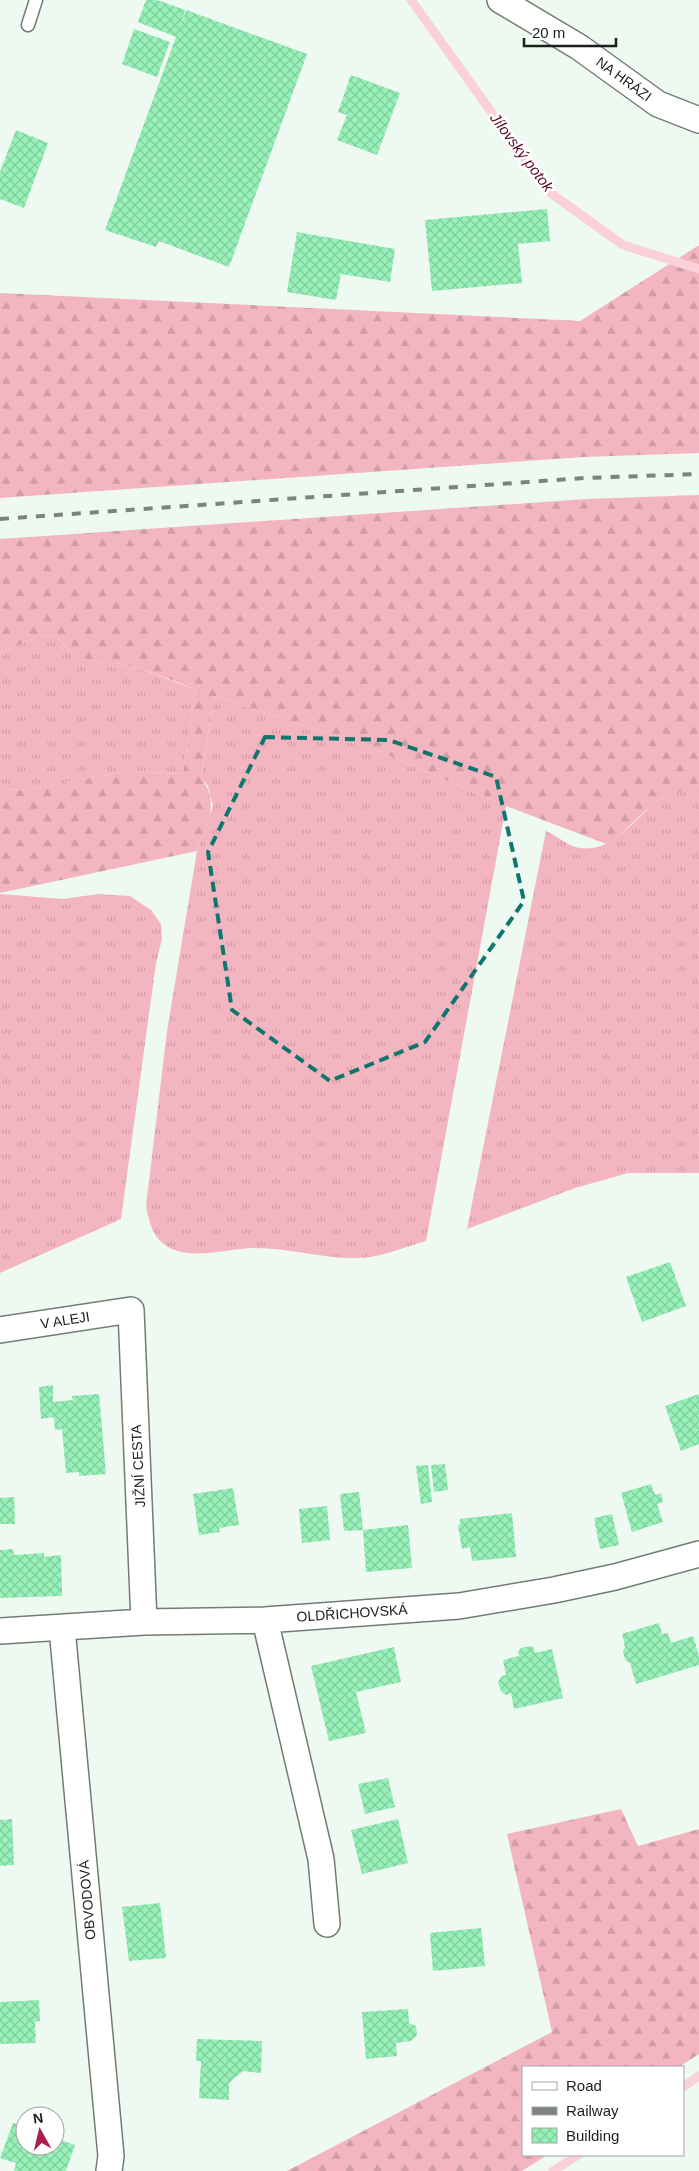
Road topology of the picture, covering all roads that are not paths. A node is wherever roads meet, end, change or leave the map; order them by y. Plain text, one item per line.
1 (36, 0) edge
2 (500, 0) edge
3 (28, 25) dead end
4 (699, 120) edge
5 (131, 1310) joint
6 (0, 1330) edge
7 (699, 1554) edge
8 (265, 1620) junction
9 (144, 1622) junction
10 (62, 1628) junction
11 (0, 1632) edge
12 (327, 1924) dead end
13 (109, 2171) edge

1 - 3 lane
2 - 4 street, NA HRÁZI
5 - 6 street, V ALEJI
5 - 9 street, JIŽNÍ CESTA
7 - 8 street, OLDŘICHOVSKÁ
8 - 9 street, OLDŘICHOVSKÁ
8 - 12 street
9 - 10 street, OLDŘICHOVSKÁ
10 - 11 street, OLDŘICHOVSKÁ
10 - 13 street, OBVODOVÁ

